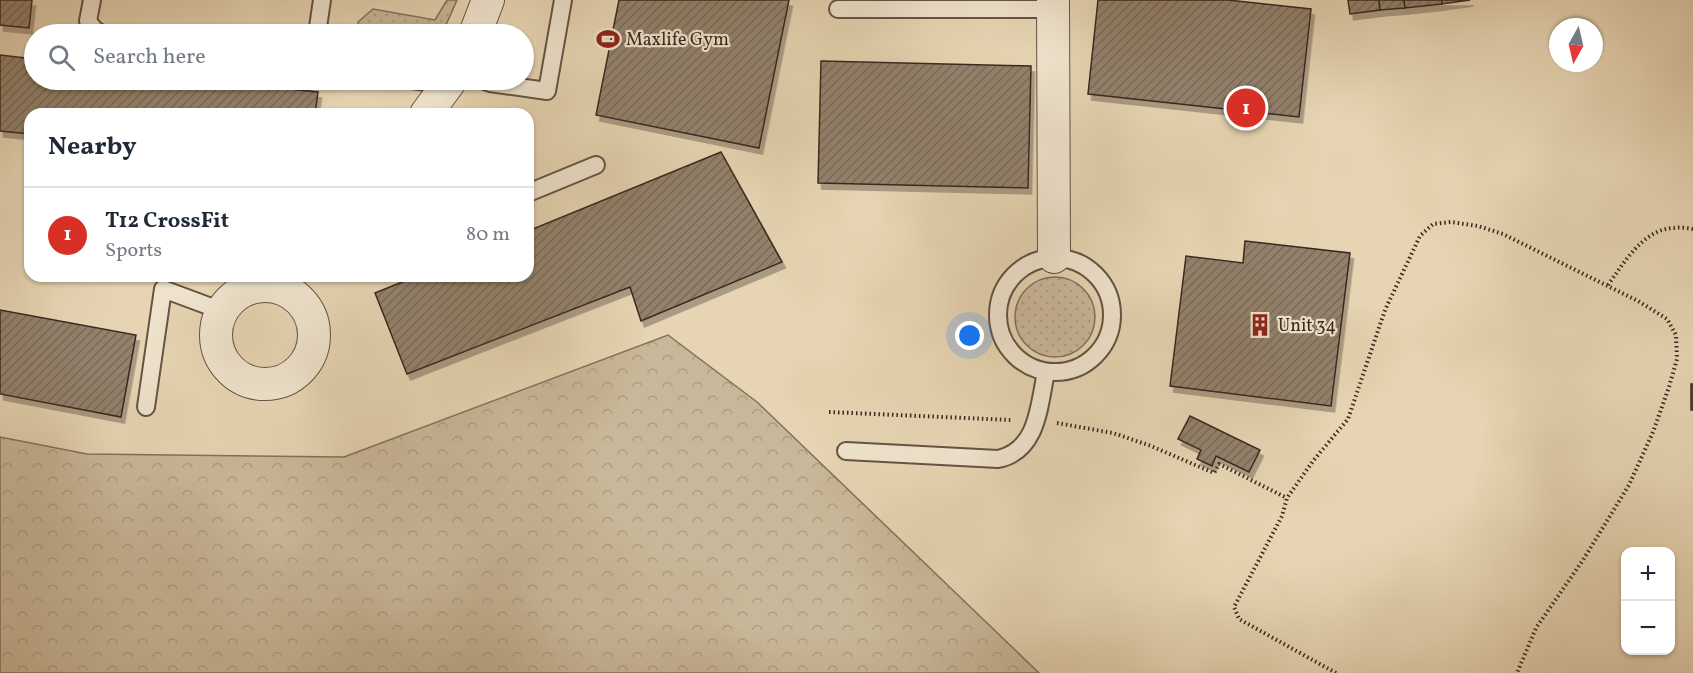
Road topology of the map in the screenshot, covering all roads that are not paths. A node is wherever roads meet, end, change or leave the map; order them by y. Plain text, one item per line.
1 (92, 0) edge
2 (322, 0) edge
3 (488, 0) edge
4 (563, 0) edge
5 (1052, 5) edge
6 (838, 9) dead end
7 (90, 24) edge
8 (318, 24) edge
9 (479, 24) edge
10 (534, 89) edge
11 (443, 90) edge
12 (430, 108) edge
13 (596, 165) dead end
14 (534, 191) edge
15 (1054, 257) junction
16 (299, 285) edge
17 (222, 312) junction
18 (1046, 372) junction
19 (146, 407) dead end
20 (846, 451) dead end

1 - 7 lane
2 - 8 lane
3 - 9 street
4 - 10 lane
5 - 6 lane
5 - 15 street
11 - 12 street
13 - 14 lane
15 - 18 lane
15 - 18 lane
16 - 17 street
16 - 17 street
17 - 19 lane
18 - 20 lane

